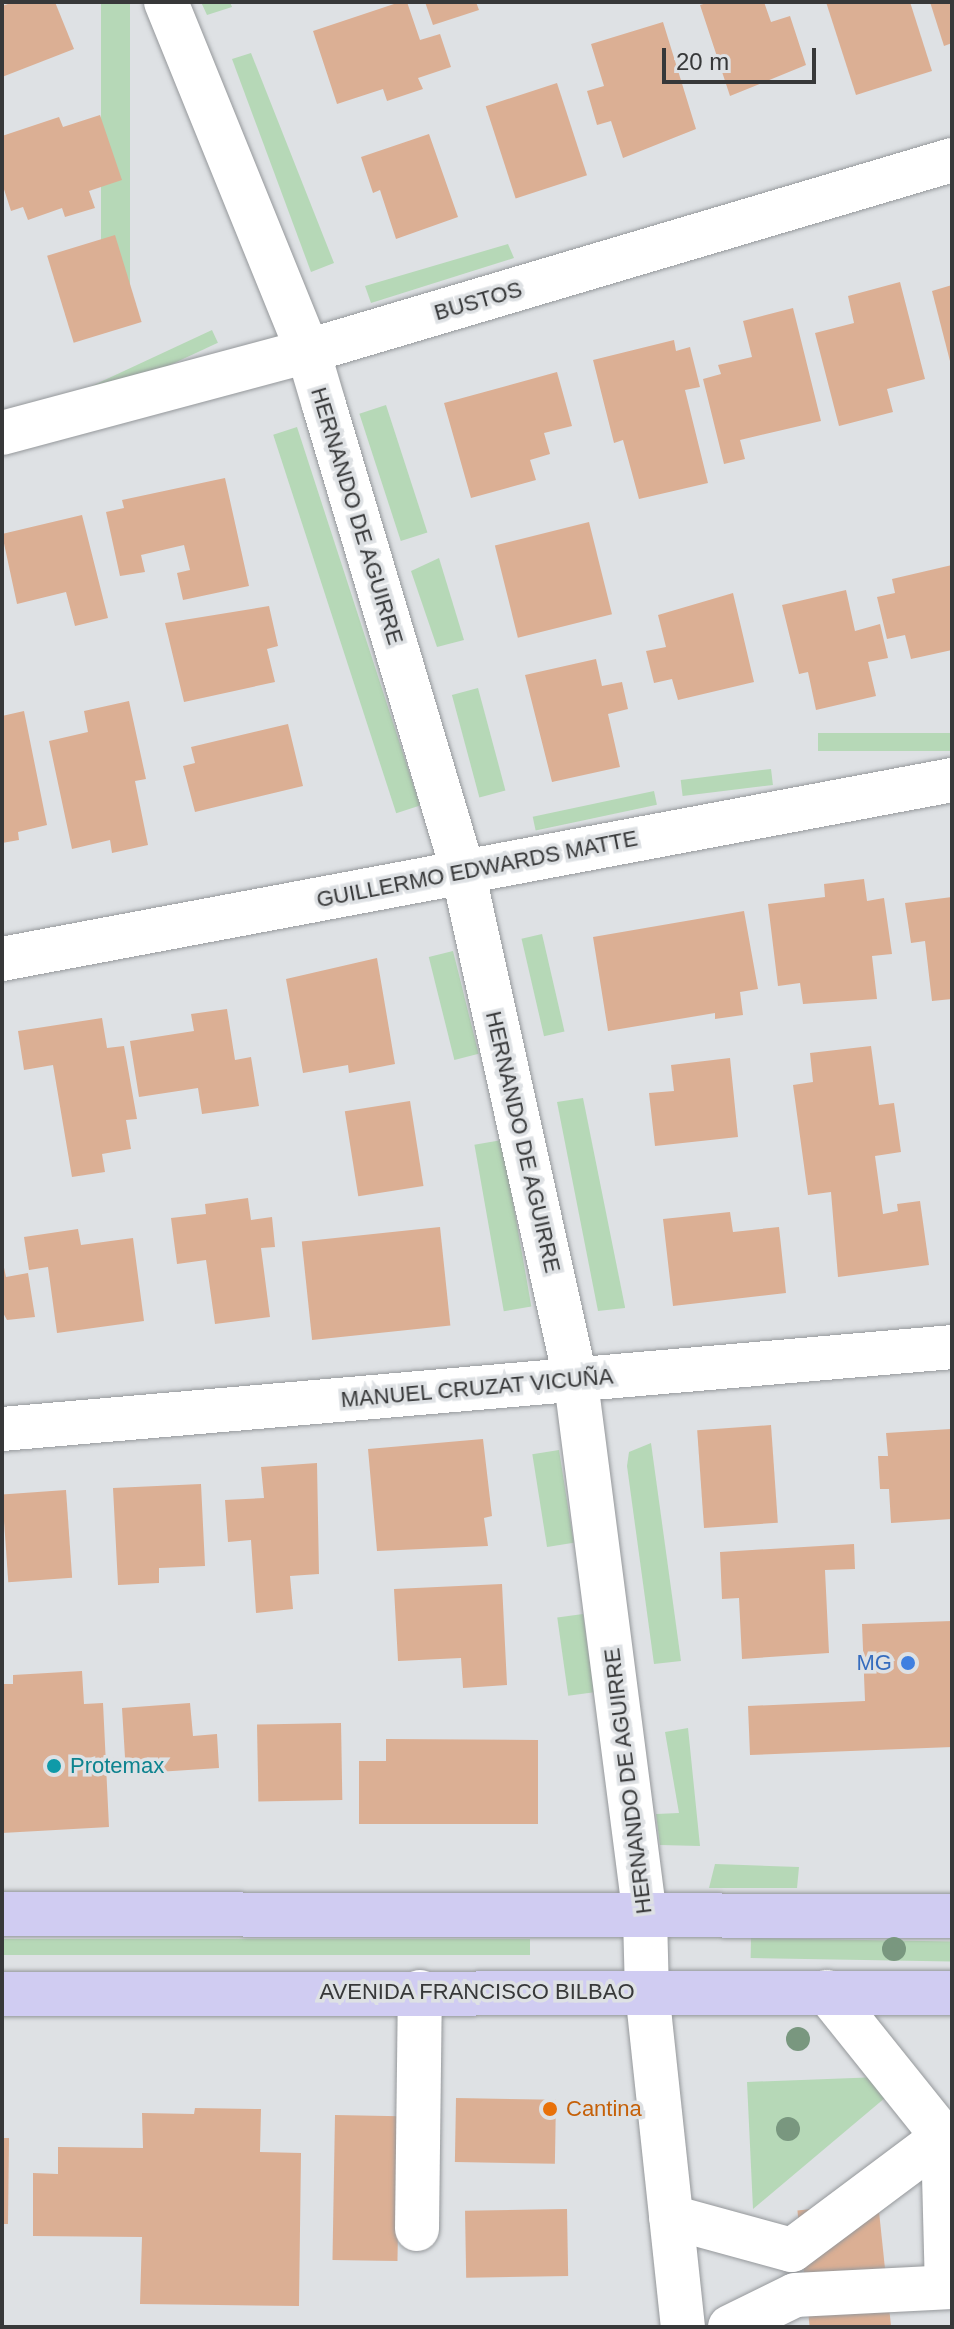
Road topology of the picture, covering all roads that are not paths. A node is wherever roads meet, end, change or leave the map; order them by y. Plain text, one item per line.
1 (166, 2) edge
2 (952, 160) edge
3 (308, 351) junction
4 (2, 433) edge
5 (952, 780) edge
6 (463, 872) junction
7 (2, 959) edge
8 (952, 1347) edge
9 (576, 1382) junction
10 (2, 1429) edge
11 (2, 1914) edge
12 (952, 1916) edge
13 (645, 1917) junction
14 (647, 1991) junction
15 (420, 1992) junction
16 (827, 1992) junction
17 (952, 1993) edge
18 (2, 1994) edge
19 (948, 2137) edge
20 (671, 2217) junction
21 (417, 2229) dead end
22 (792, 2250) junction
23 (949, 2287) edge
24 (795, 2295) junction
25 (683, 2327) edge
26 (730, 2327) edge

1 - 3 street, HERNANDO DE AGUIRRE
2 - 3 street, BUSTOS
3 - 4 street, BUSTOS
3 - 6 street, HERNANDO DE AGUIRRE
5 - 6 street, GUILLERMO EDWARDS MATTE
6 - 7 street, GUILLERMO EDWARDS MATTE
6 - 9 street, HERNANDO DE AGUIRRE
8 - 9 street, MANUEL CRUZAT VICUÑA
9 - 10 street, MANUEL CRUZAT VICUÑA
9 - 13 street, HERNANDO DE AGUIRRE
11 - 13 main road
12 - 13 main road
13 - 14 street, HERNANDO DE AGUIRRE
14 - 15 main road, AVENIDA FRANCISCO BILBAO
14 - 16 main road, AVENIDA FRANCISCO BILBAO
14 - 20 street, HERNANDO DE AGUIRRE
15 - 18 main road, AVENIDA FRANCISCO BILBAO
15 - 21 street
16 - 17 main road, AVENIDA FRANCISCO BILBAO
16 - 19 street
19 - 22 street
19 - 23 street
20 - 22 street
20 - 25 street, HERNANDO DE AGUIRRE
22 - 24 street
23 - 24 street
24 - 26 street

